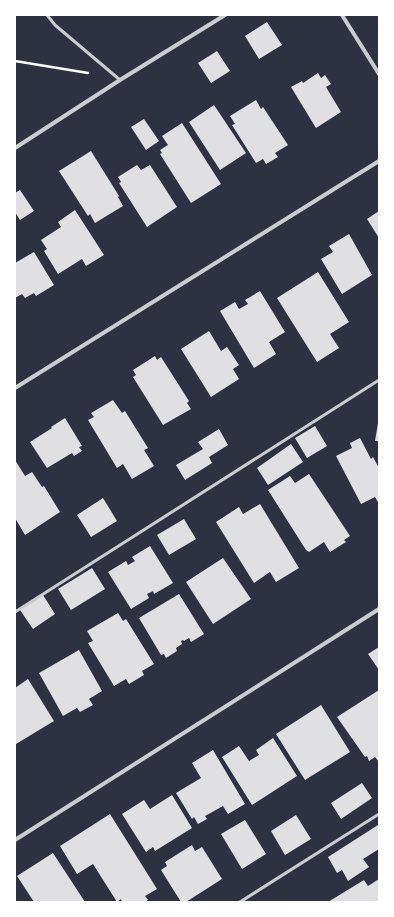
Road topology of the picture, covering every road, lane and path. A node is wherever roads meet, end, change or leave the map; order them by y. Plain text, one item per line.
1 (47, 15) edge
2 (225, 15) edge
3 (342, 15) edge
4 (15, 61) edge
5 (93, 73) dead end
6 (379, 74) edge
7 (120, 80) junction
8 (15, 148) edge
9 (379, 161) edge
10 (379, 380) edge
11 (15, 388) edge
12 (379, 609) edge
13 (15, 612) edge
14 (379, 814) edge
15 (15, 840) edge
16 (240, 902) edge

1 - 7 lane
2 - 7 street
3 - 6 street
4 - 5 path
7 - 8 street
9 - 11 street
10 - 13 lane
12 - 15 street
14 - 16 lane

